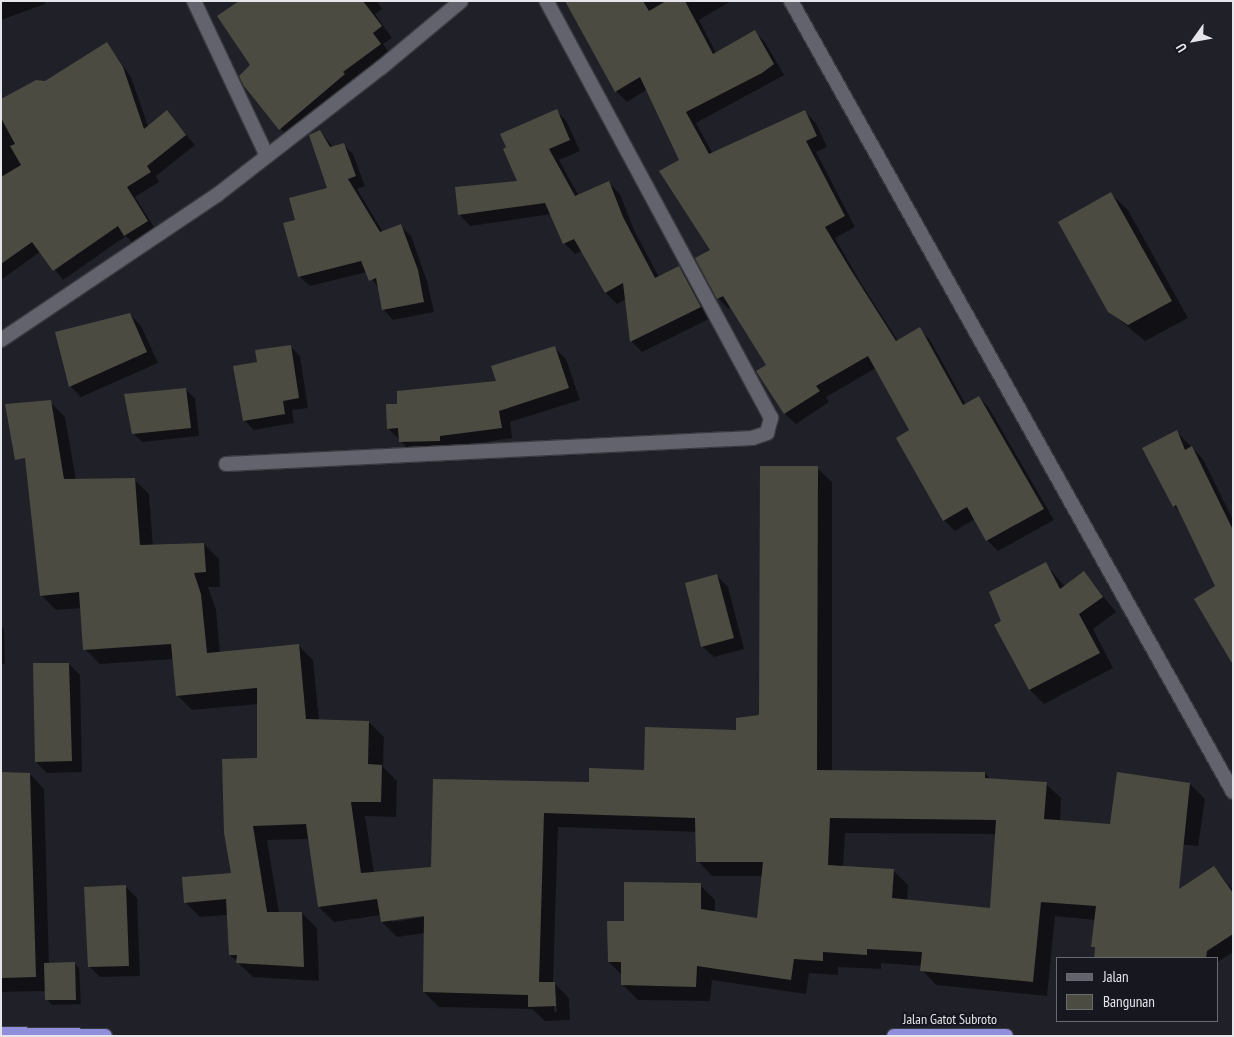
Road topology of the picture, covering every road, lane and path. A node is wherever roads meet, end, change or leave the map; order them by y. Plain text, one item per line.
1 (194, 1) edge
2 (461, 1) edge
3 (546, 1) edge
4 (790, 1) edge
5 (267, 156) junction
6 (1, 340) edge
7 (226, 464) dead end
8 (1233, 792) edge
9 (1, 1034) edge
10 (104, 1036) edge
11 (894, 1036) edge
12 (1006, 1036) edge

1 - 5 street
2 - 5 street
3 - 7 street
4 - 8 street
5 - 6 street
9 - 10 highway
11 - 12 highway, Jalan Gatot Subroto

